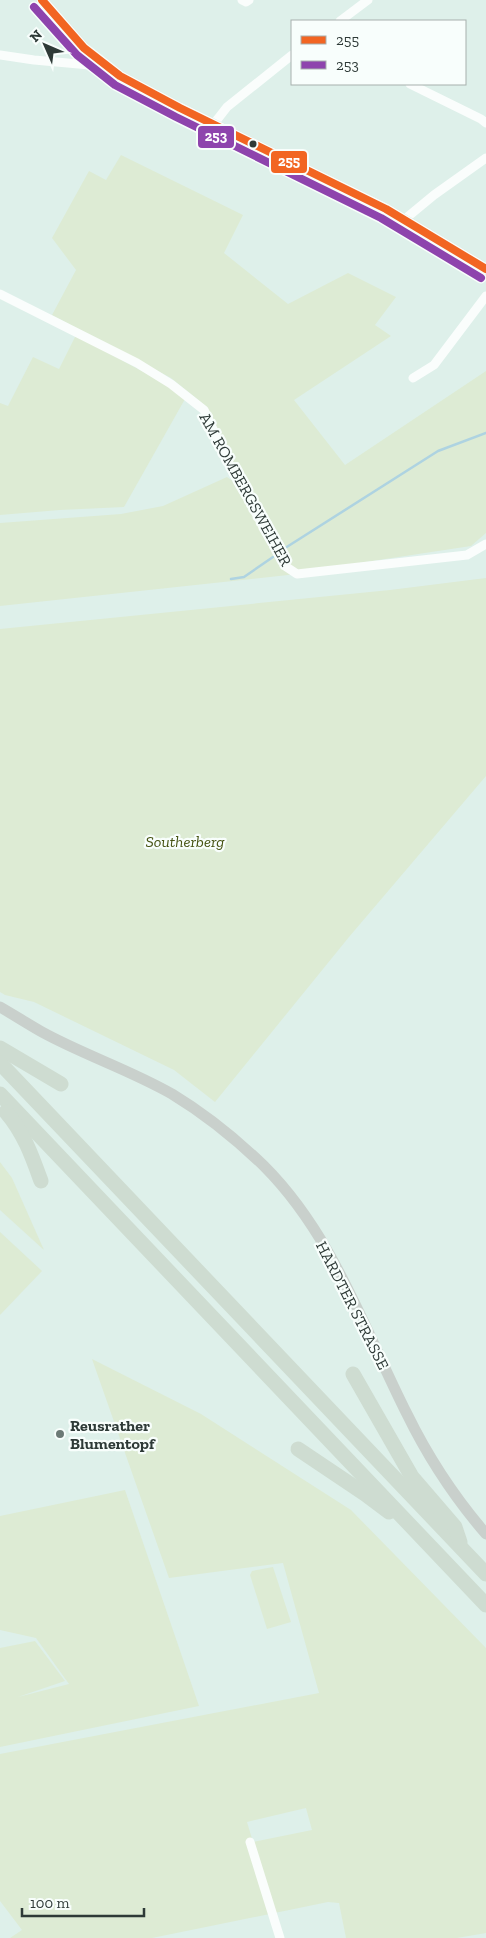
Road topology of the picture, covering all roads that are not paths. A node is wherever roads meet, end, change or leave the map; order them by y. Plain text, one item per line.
1 (42, 0) edge
2 (242, 0) edge
3 (249, 0) edge
4 (368, 0) edge
5 (341, 20) edge
6 (0, 55) edge
7 (291, 56) edge
8 (94, 58) junction
9 (412, 85) edge
10 (486, 123) edge
11 (213, 125) junction
12 (486, 158) edge
13 (405, 219) junction
14 (486, 269) edge
15 (0, 294) edge
16 (486, 296) edge
17 (413, 378) dead end
18 (486, 544) edge
19 (0, 1007) edge
20 (0, 1048) edge
21 (0, 1063) edge
22 (61, 1084) dead end
23 (0, 1094) edge
24 (0, 1106) edge
25 (41, 1181) dead end
26 (353, 1374) dead end
27 (298, 1449) dead end
28 (486, 1534) edge
29 (428, 1542) junction
30 (463, 1550) junction
31 (486, 1574) edge
32 (486, 1605) edge
33 (250, 1842) dead end
34 (280, 1938) edge

1 - 8 main road
2 - 3 street
4 - 5 street
6 - 8 street
7 - 11 street
8 - 11 main road
9 - 10 street
11 - 13 main road
12 - 13 street
13 - 14 main road
15 - 18 street, AM ROMBERGSWEIHER
16 - 17 street
19 - 28 main road, HARDTER STRASSE
20 - 22 highway
21 - 30 highway
23 - 29 highway
24 - 25 highway
26 - 30 highway
27 - 29 highway
29 - 32 highway
30 - 31 highway
33 - 34 street

